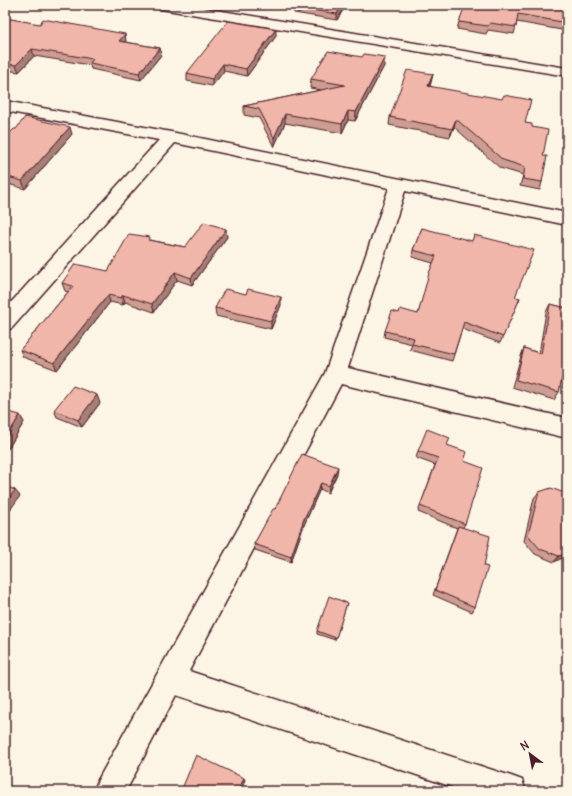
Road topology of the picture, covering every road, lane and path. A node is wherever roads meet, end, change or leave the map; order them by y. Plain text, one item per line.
1 (161, 5) edge
2 (567, 72) edge
3 (5, 106) edge
4 (171, 137) junction
5 (399, 184) junction
6 (567, 219) edge
7 (14, 301) edge
8 (5, 322) edge
9 (335, 374) junction
10 (567, 428) edge
11 (170, 679) junction
12 (109, 791) edge
13 (511, 791) edge

1 - 2 street
3 - 4 street
4 - 5 street
4 - 7 street
5 - 6 street
5 - 9 street
7 - 8 street
9 - 10 street
9 - 11 street
11 - 12 street
11 - 13 street

